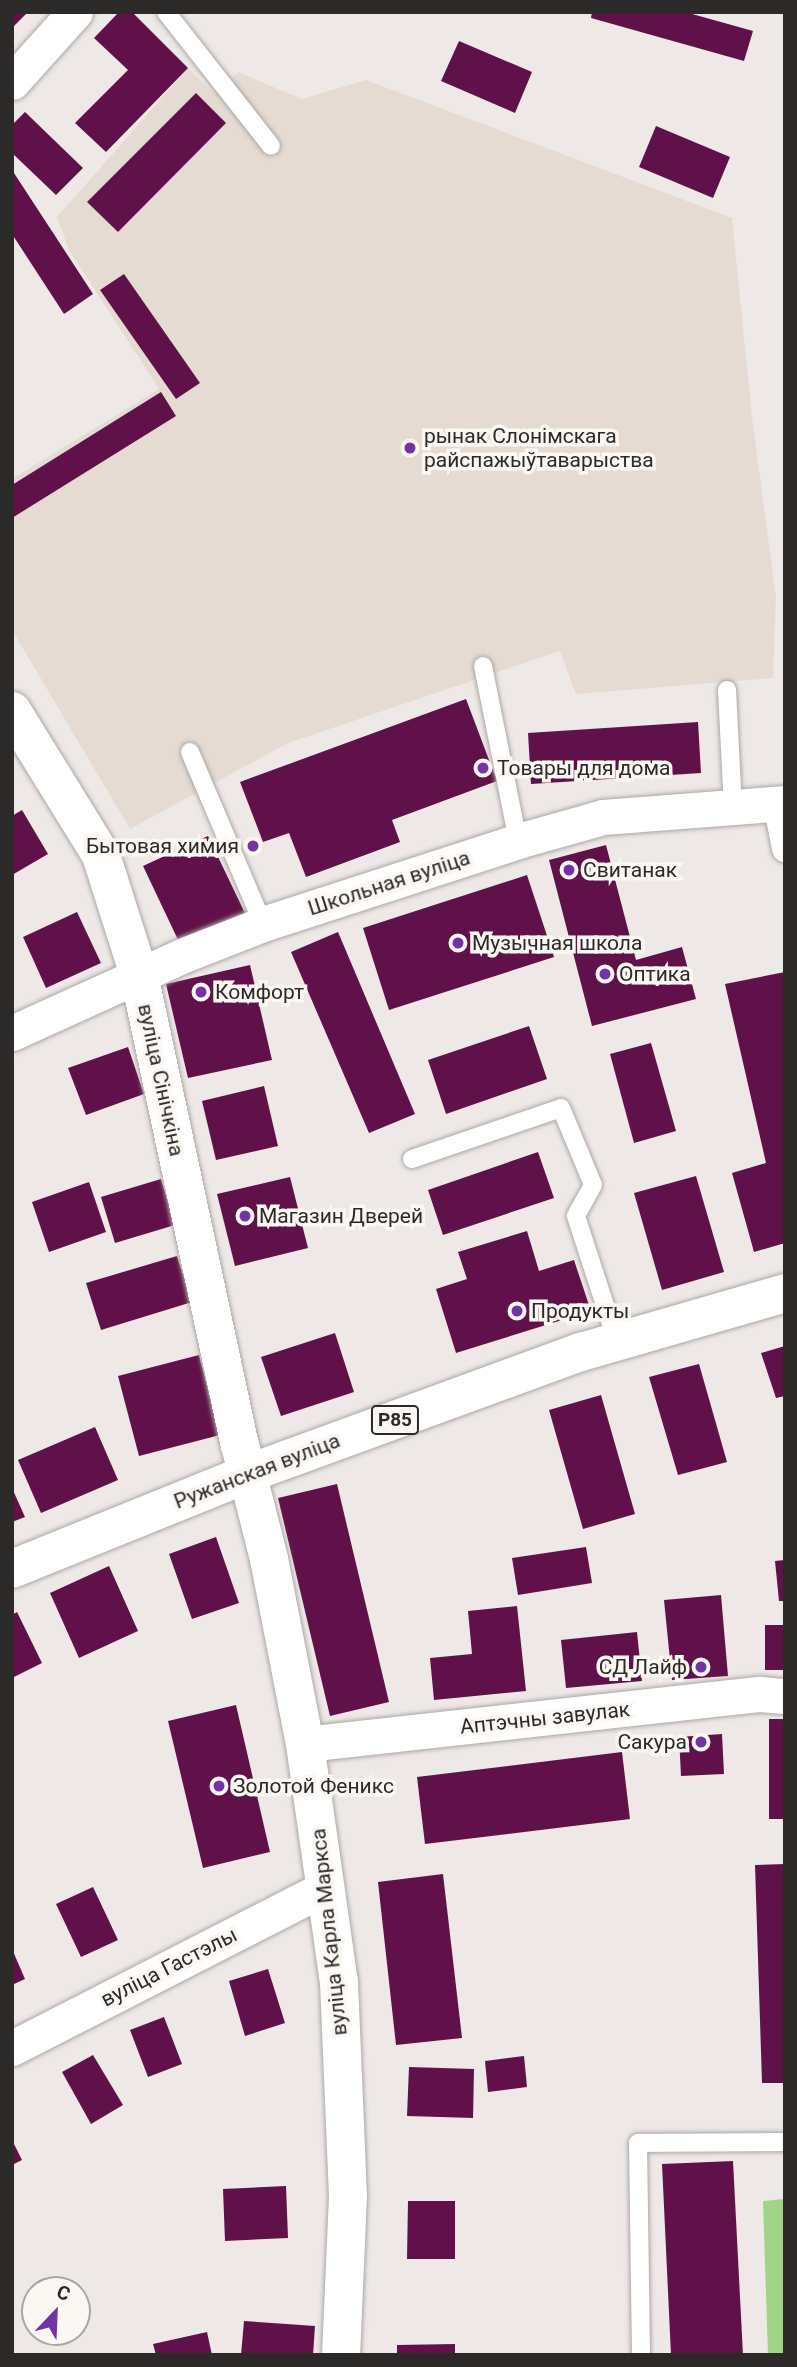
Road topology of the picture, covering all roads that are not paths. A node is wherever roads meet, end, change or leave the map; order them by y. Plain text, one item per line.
1 (75, 12) edge
2 (166, 12) edge
3 (12, 82) edge
4 (271, 146) dead end
5 (484, 666) dead end
6 (727, 690) dead end
7 (12, 711) edge
8 (190, 752) dead end
9 (780, 803) edge
10 (733, 808) junction
11 (518, 841) junction
12 (785, 849) edge
13 (263, 925) junction
14 (139, 975) junction
15 (12, 1033) edge
16 (412, 1159) dead end
17 (785, 1293) edge
18 (617, 1342) junction
19 (247, 1474) junction
20 (12, 1569) edge
21 (785, 1696) edge
22 (305, 1744) junction
23 (326, 1887) junction
24 (12, 2048) edge
25 (785, 2142) edge
26 (341, 2355) edge
27 (641, 2355) edge

1 - 3 street
2 - 4 lane
5 - 11 lane
6 - 10 lane
7 - 14 street, вуліца Сінічкіна
8 - 13 lane
9 - 10 street, Школьная вуліца
9 - 12 street
10 - 11 street, Школьная вуліца
11 - 13 street, Школьная вуліца
13 - 14 street, Школьная вуліца
14 - 15 street, Школьная вуліца
14 - 19 street, вуліца Сінічкіна
16 - 18 lane
17 - 18 street, Ружанская вуліца / Р85
18 - 19 street, Ружанская вуліца / Р85
19 - 20 street, Ружанская вуліца / Р85
19 - 22 street, вуліца Карла Маркса
21 - 22 street, Аптэчны завулак
22 - 23 street, вуліца Карла Маркса
23 - 24 street, вуліца Гастэлы
23 - 26 street, вуліца Карла Маркса
25 - 27 lane

